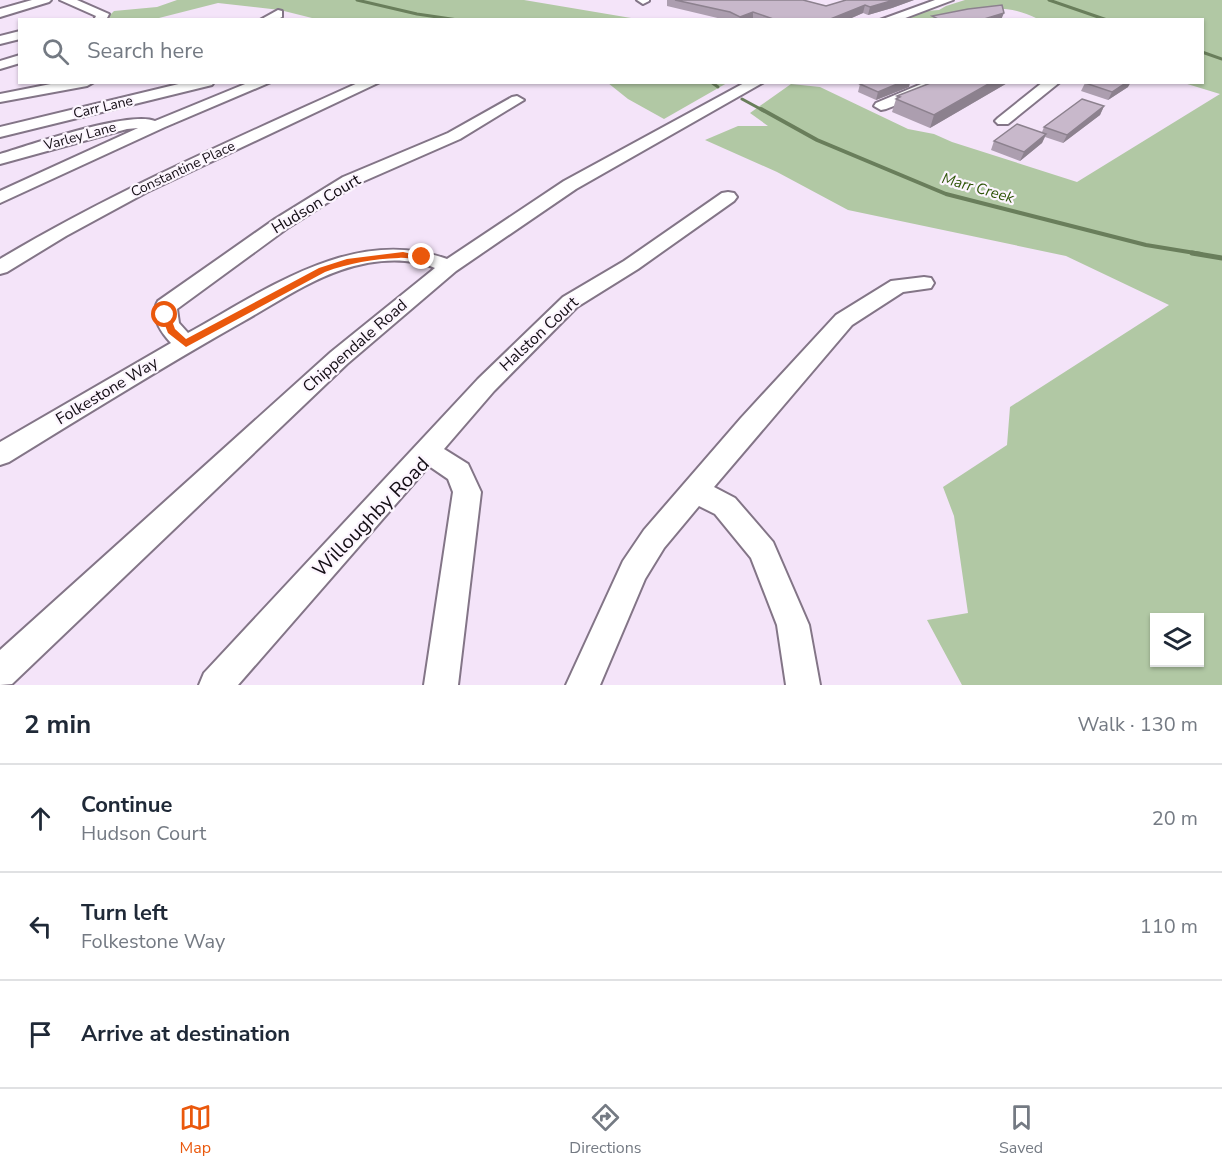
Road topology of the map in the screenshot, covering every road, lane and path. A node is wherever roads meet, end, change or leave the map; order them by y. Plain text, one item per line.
1 (45, 0) edge
2 (66, 0) edge
3 (946, 0) edge
4 (0, 13) edge
5 (278, 14) dead end
6 (76, 18) dead end
7 (101, 18) edge
8 (270, 18) edge
9 (892, 18) edge
10 (18, 36) edge
11 (0, 40) edge
12 (18, 60) edge
13 (0, 65) edge
14 (18, 70) edge
15 (0, 75) edge
16 (76, 84) edge
17 (199, 84) edge
18 (259, 84) edge
19 (369, 84) edge
20 (753, 84) edge
21 (934, 84) edge
22 (1050, 84) edge
23 (0, 98) edge
24 (517, 100) dead end
25 (881, 106) dead end
26 (1003, 121) dead end
27 (160, 124) junction
28 (0, 132) edge
29 (0, 159) edge
30 (728, 197) dead end
31 (0, 198) edge
32 (448, 267) junction
33 (0, 268) edge
34 (924, 283) dead end
35 (186, 344) junction
36 (427, 452) junction
37 (0, 455) edge
38 (696, 490) junction
39 (0, 672) edge
40 (216, 685) edge
41 (441, 685) edge
42 (583, 685) edge
43 (803, 685) edge

1 - 4 street
2 - 7 street
3 - 9 street
5 - 8 street
6 - 7 street
10 - 11 street
12 - 13 street
14 - 15 street
16 - 23 street
17 - 28 street, Carr Lane
18 - 27 street
19 - 33 street, Constantine Place
20 - 32 street, Chippendale Road
21 - 25 street
22 - 26 street
24 - 35 street, Hudson Court
27 - 29 street, Varley Lane
27 - 31 street
30 - 36 street, Halston Court
32 - 35 street, Folkestone Way
32 - 39 street, Chippendale Road
34 - 38 street
35 - 37 street, Folkestone Way
36 - 40 street, Willoughby Road
36 - 41 street, Willoughby Road
38 - 42 street
38 - 43 street

